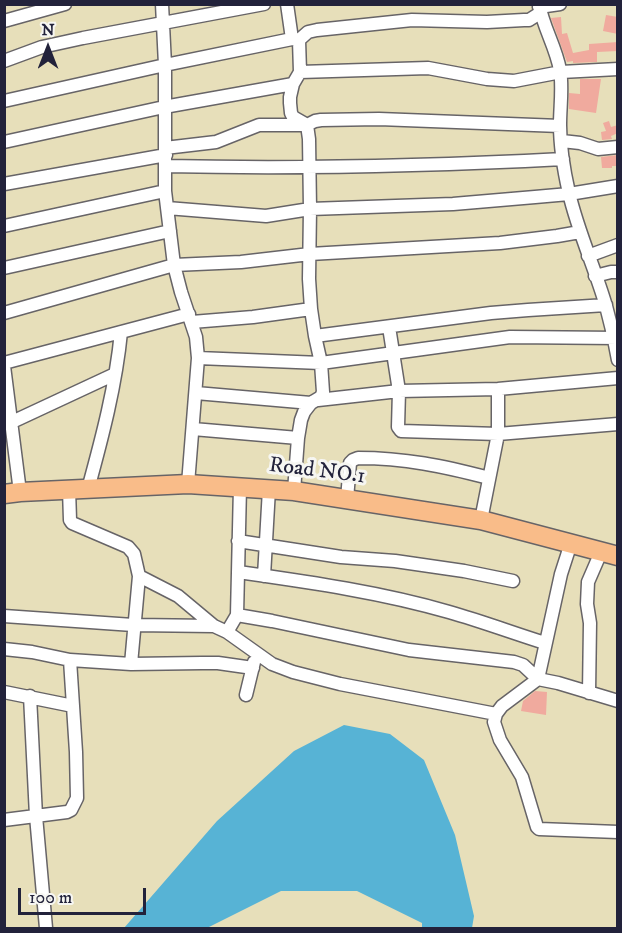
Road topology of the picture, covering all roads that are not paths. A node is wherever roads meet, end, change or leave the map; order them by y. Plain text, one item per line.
1 (65, 4) edge
2 (162, 4) edge
3 (264, 4) edge
4 (287, 4) edge
5 (560, 4) edge
6 (540, 8) edge
7 (4, 21) edge
8 (163, 23) junction
9 (295, 40) junction
10 (4, 61) edge
11 (165, 65) junction
12 (618, 69) edge
13 (300, 72) junction
14 (561, 72) junction
15 (293, 84) junction
16 (4, 101) edge
17 (164, 107) junction
18 (307, 125) junction
19 (560, 126) junction
20 (562, 141) junction
21 (4, 142) edge
22 (618, 147) edge
23 (165, 156) junction
24 (563, 159) junction
25 (309, 167) junction
26 (4, 184) edge
27 (618, 186) edge
28 (165, 192) junction
29 (569, 194) junction
30 (167, 208) junction
31 (310, 209) junction
32 (4, 226) edge
33 (170, 231) junction
34 (580, 232) junction
35 (618, 245) edge
36 (310, 254) junction
37 (588, 256) junction
38 (174, 265) junction
39 (4, 268) edge
40 (618, 272) edge
41 (596, 276) junction
42 (618, 298) edge
43 (605, 303) junction
44 (311, 309) junction
45 (4, 313) edge
46 (190, 318) junction
47 (388, 327) junction
48 (121, 332) junction
49 (315, 336) junction
50 (616, 338) edge
51 (393, 353) junction
52 (198, 358) junction
53 (618, 360) edge
54 (321, 363) junction
55 (4, 364) edge
56 (115, 374) junction
57 (618, 378) edge
58 (498, 389) junction
59 (399, 391) junction
60 (196, 393) junction
61 (315, 401) junction
62 (7, 405) edge
63 (12, 422) junction
64 (618, 424) edge
65 (193, 429) junction
66 (498, 434) junction
67 (298, 438) junction
68 (489, 478) junction
69 (188, 484) junction
70 (240, 487) junction
71 (69, 489) junction
72 (88, 489) junction
73 (269, 489) junction
74 (294, 491) junction
75 (12, 493) edge
76 (347, 499) junction
77 (481, 520) junction
78 (238, 541) junction
79 (571, 543) junction
80 (266, 545) junction
81 (610, 554) edge
82 (238, 572) junction
83 (139, 576) junction
84 (264, 576) junction
85 (513, 581) dead end
86 (237, 615) junction
87 (4, 616) edge
88 (133, 625) junction
89 (214, 626) junction
90 (227, 632) junction
91 (545, 643) junction
92 (4, 649) edge
93 (256, 652) junction
94 (70, 660) junction
95 (131, 664) junction
96 (253, 668) junction
97 (537, 679) junction
98 (4, 692) edge
99 (589, 693) junction
100 (246, 695) dead end
101 (30, 696) junction
102 (618, 701) edge
103 (73, 706) junction
104 (496, 714) junction
105 (36, 816) junction
106 (4, 820) edge
107 (618, 832) edge
108 (46, 928) edge

1 - 7 street
2 - 8 street
3 - 8 street
4 - 9 street
5 - 6 street
6 - 9 street
6 - 14 street
8 - 10 street
8 - 11 street
9 - 11 street
9 - 13 street
11 - 16 street
11 - 17 street
12 - 14 street
13 - 14 street
13 - 15 street
14 - 19 street
15 - 17 street
15 - 18 street
17 - 21 street
17 - 23 street
18 - 19 street
18 - 23 street
18 - 25 street
19 - 20 street
20 - 22 street
20 - 24 street
23 - 25 street
23 - 26 street
23 - 28 street
24 - 25 street
24 - 29 street
25 - 31 street
27 - 29 street
28 - 30 street
28 - 32 street
29 - 31 street
29 - 34 street
30 - 31 street
30 - 33 street
31 - 36 street
33 - 38 street
33 - 39 street
34 - 36 street
34 - 37 street
35 - 37 street
36 - 38 street
36 - 44 street
37 - 41 street
38 - 45 street
38 - 46 street
40 - 41 street
41 - 43 street
42 - 43 street
43 - 47 street
43 - 50 street
44 - 46 street
44 - 49 street
46 - 48 street
46 - 52 street
47 - 49 street
47 - 51 street
48 - 55 street
48 - 56 street
49 - 54 street
50 - 51 street
50 - 53 street
51 - 54 street
51 - 59 street
52 - 54 street
52 - 60 street
54 - 61 street
55 - 62 street
56 - 63 street
56 - 72 street
57 - 58 street
58 - 59 street
58 - 66 street
59 - 61 street
59 - 66 street
60 - 61 street
60 - 65 street
61 - 67 street
62 - 63 street
63 - 75 street
64 - 66 street
65 - 67 street
65 - 69 street
66 - 68 street
67 - 74 street
68 - 76 street
68 - 77 street
69 - 70 highway, Road NO.1
69 - 72 highway, Road NO.1
70 - 73 highway, Road NO.1
70 - 78 street
71 - 72 highway, Road NO.1
71 - 75 highway, Road NO.1
71 - 83 street
73 - 74 highway, Road NO.1
73 - 80 street
74 - 76 highway, Road NO.1
76 - 77 highway, Road NO.1
77 - 79 highway, Road NO.1
78 - 80 street
78 - 82 street
79 - 81 highway, Road NO.1
79 - 91 street
80 - 84 street
80 - 85 street
81 - 99 street
82 - 84 street
82 - 86 street
83 - 88 street
83 - 89 street
84 - 91 street
86 - 90 street
86 - 97 street
87 - 88 street
88 - 89 street
88 - 95 street
89 - 90 street
90 - 93 street
91 - 97 street
92 - 94 street
93 - 96 street
93 - 104 street
94 - 95 street
94 - 103 street
95 - 96 street
96 - 100 street
97 - 99 street
97 - 104 street
98 - 101 street
99 - 102 street
101 - 103 street
101 - 105 street
103 - 105 street
104 - 107 street
105 - 106 street
105 - 108 street

